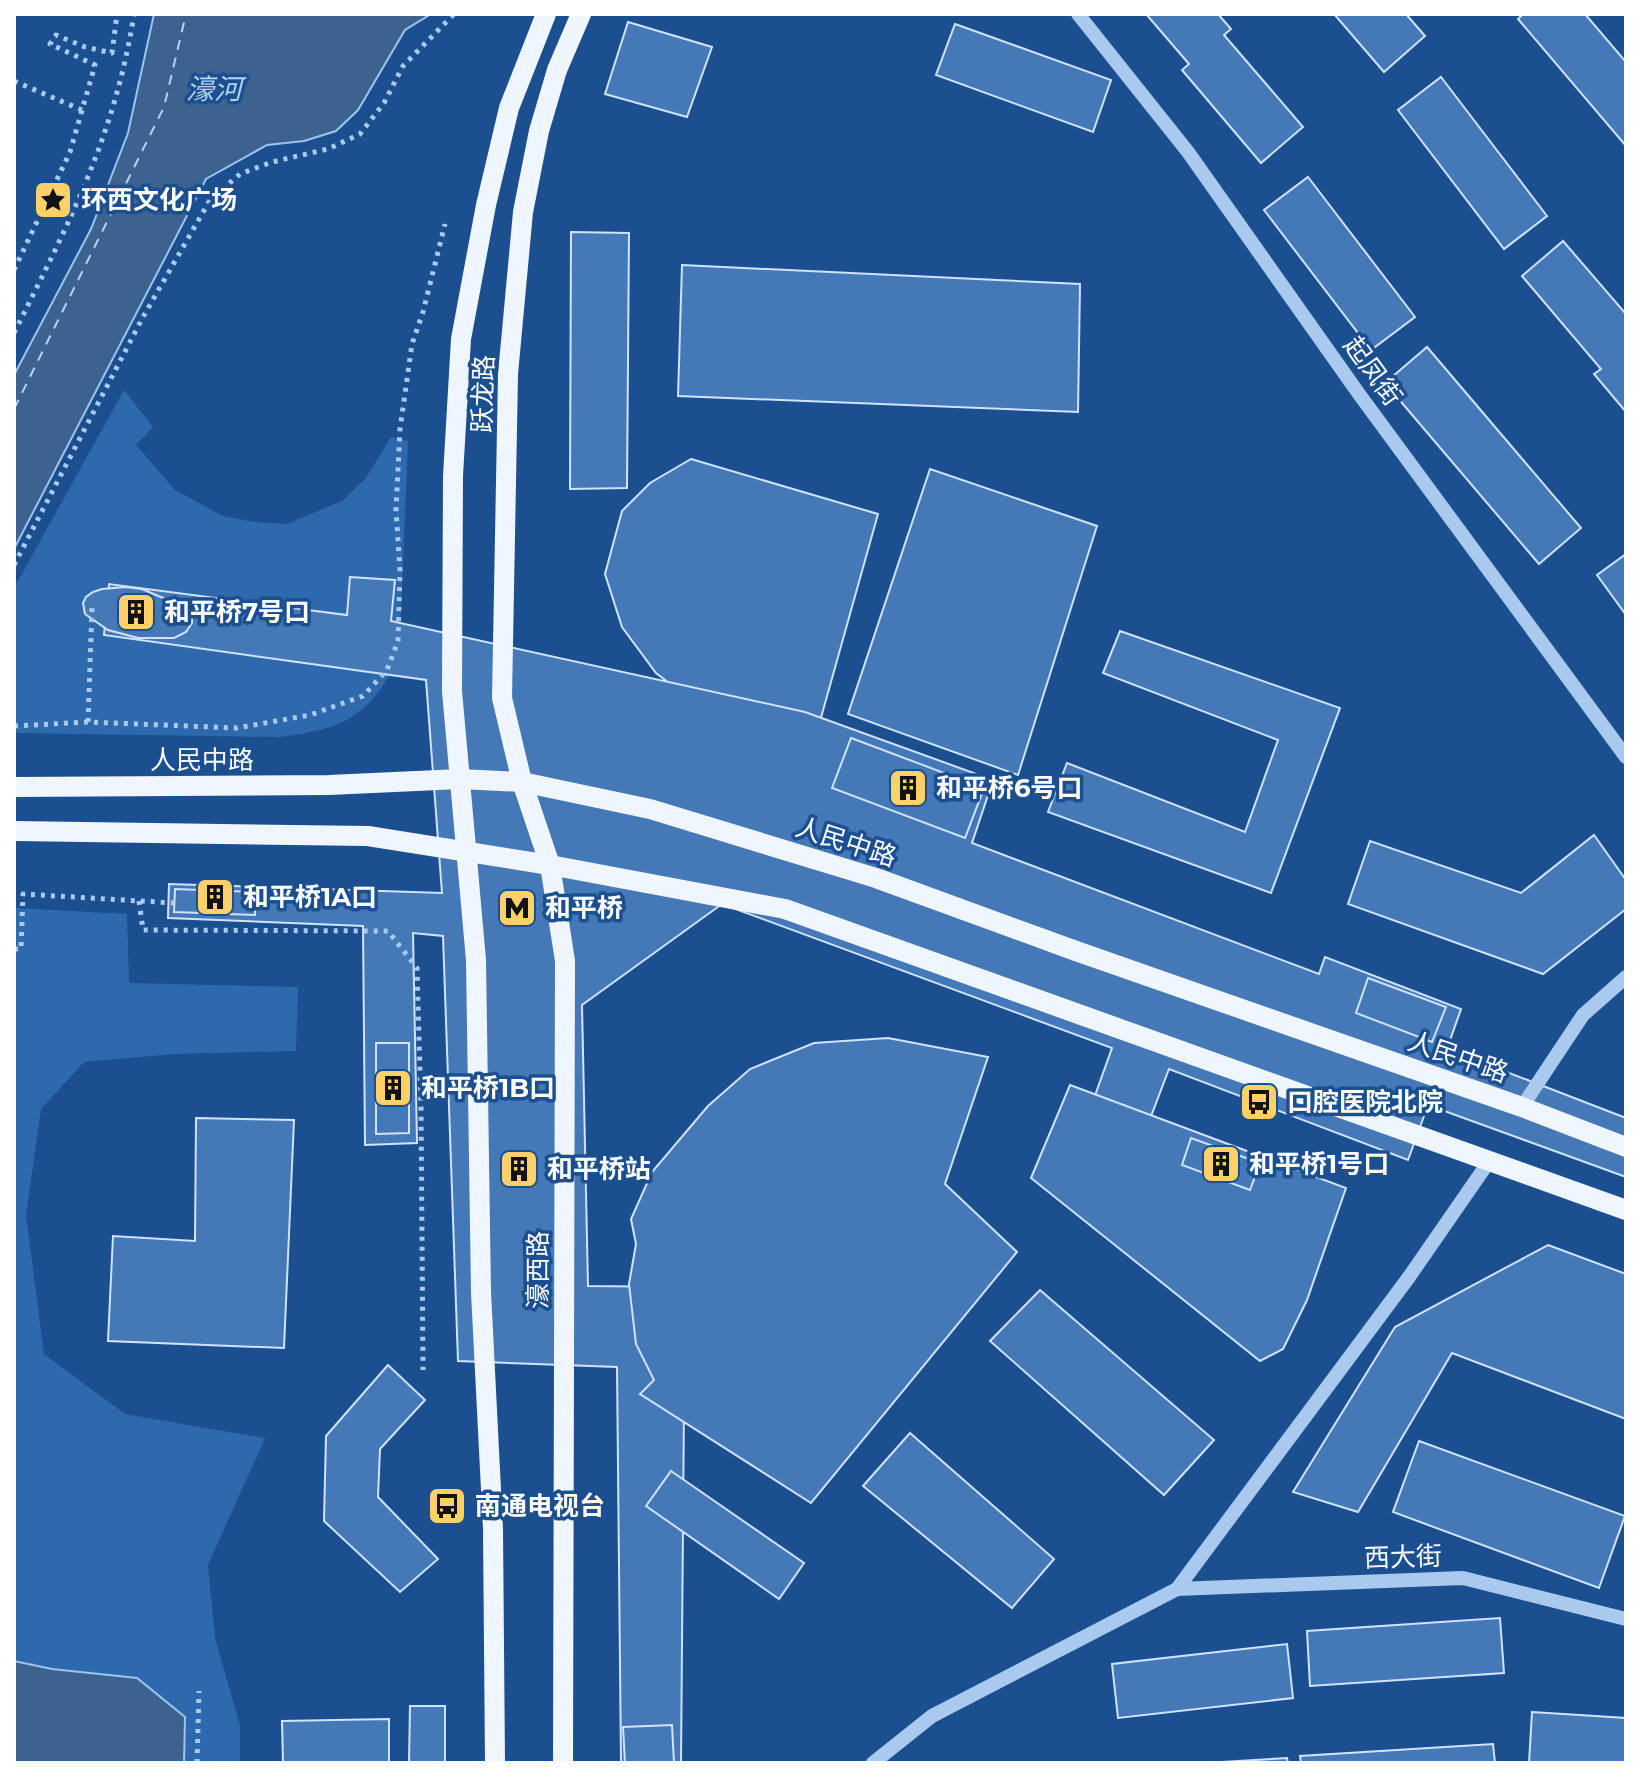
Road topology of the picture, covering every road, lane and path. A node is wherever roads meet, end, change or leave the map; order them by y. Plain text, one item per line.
1 (117, 14) edge
2 (134, 14) edge
3 (454, 14) edge
4 (546, 14) edge
5 (581, 14) edge
6 (1078, 14) edge
7 (14, 81) edge
8 (82, 110) junction
9 (445, 224) dead end
10 (14, 270) edge
11 (14, 333) edge
12 (14, 565) edge
13 (92, 608) dead end
14 (88, 722) junction
15 (14, 726) edge
16 (1626, 757) edge
17 (460, 779) junction
18 (522, 782) junction
19 (14, 787) edge
20 (14, 831) edge
21 (467, 851) junction
22 (550, 865) junction
23 (139, 901) junction
24 (174, 903) dead end
25 (14, 949) edge
26 (1626, 977) edge
27 (1522, 1107) junction
28 (1626, 1147) edge
29 (1490, 1160) junction
30 (1626, 1210) edge
31 (423, 1370) dead end
32 (1177, 1589) junction
33 (1626, 1619) edge
34 (199, 1691) dead end
35 (197, 1763) edge
36 (495, 1763) edge
37 (563, 1763) edge
38 (873, 1763) edge

1 - 8 path
2 - 11 path
3 - 12 path
4 - 17 main road, 跃龙路
5 - 18 main road, 跃龙路
6 - 16 street, 起凤街
7 - 8 path
8 - 10 path
9 - 14 path
13 - 14 path
14 - 15 path
17 - 18 main road, 人民中路
17 - 19 main road, 人民中路
17 - 21 main road
18 - 22 main road, 濠西路
18 - 27 main road, 人民中路
20 - 21 main road
21 - 22 main road
21 - 36 main road
22 - 29 main road
22 - 37 main road, 濠西路
23 - 24 path
23 - 25 path
23 - 31 path
26 - 27 street
27 - 28 main road, 人民中路
29 - 30 main road
29 - 32 street
32 - 33 street, 西大街
32 - 38 street
34 - 35 path

